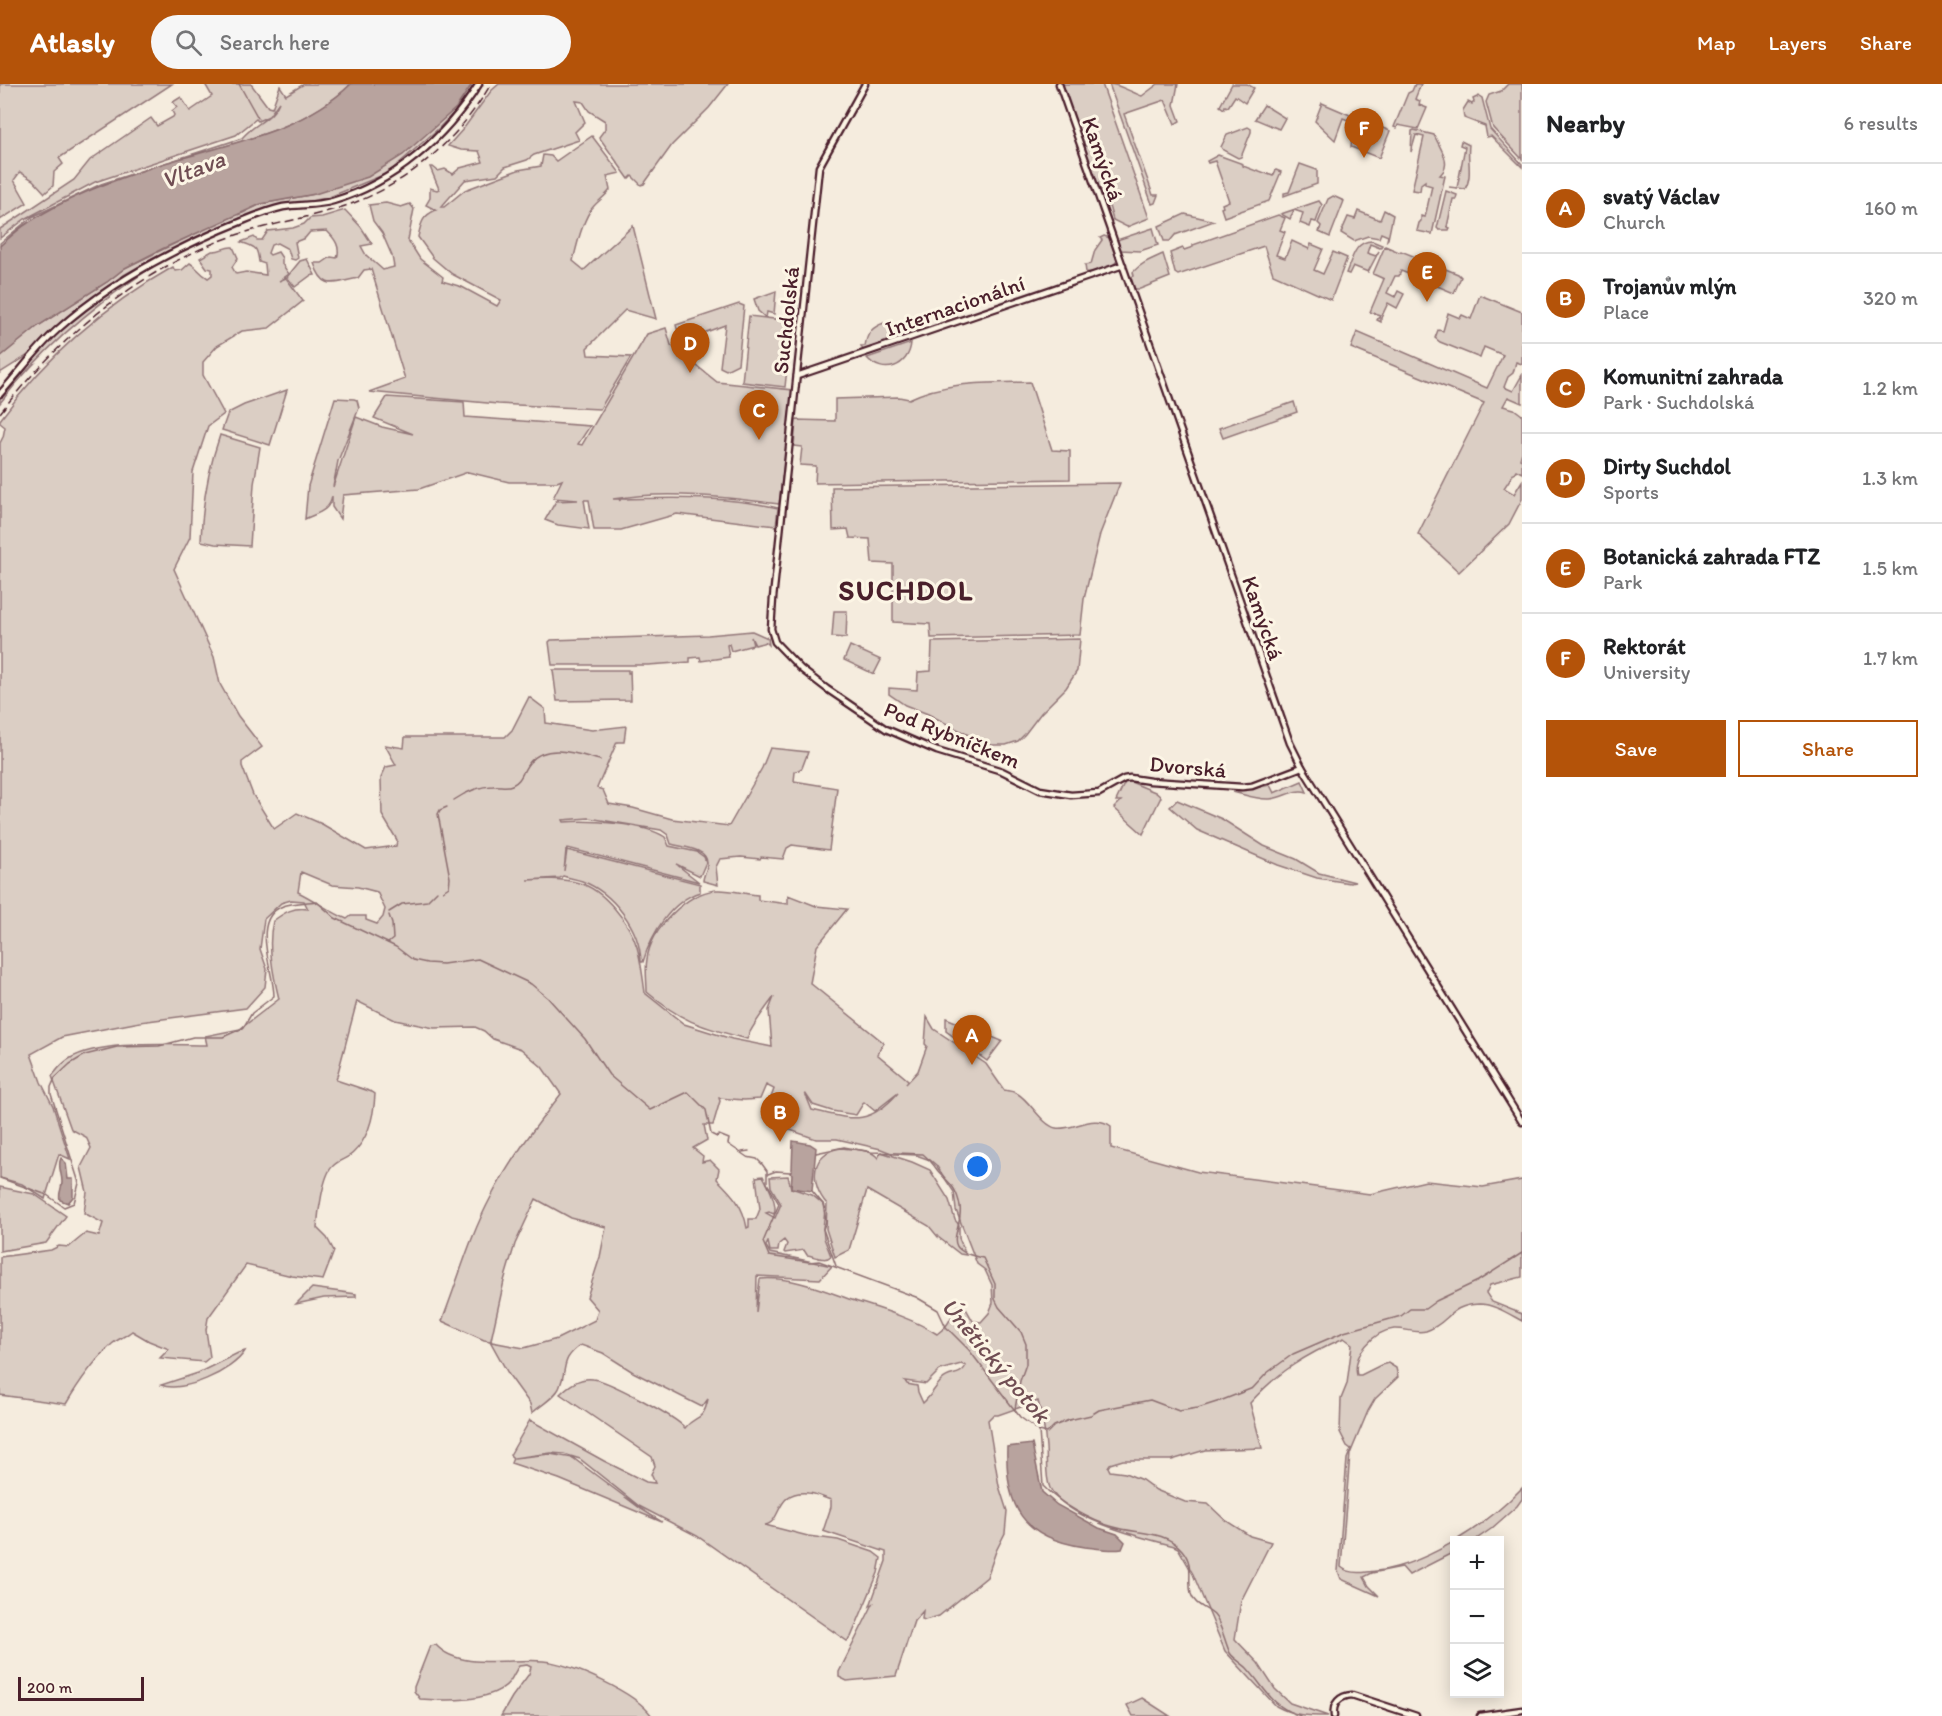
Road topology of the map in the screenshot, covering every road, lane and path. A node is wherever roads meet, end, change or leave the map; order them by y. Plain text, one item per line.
1 (479, 84) edge
2 (865, 84) edge
3 (1059, 84) edge
4 (1123, 266) junction
5 (797, 376) junction
6 (0, 394) edge
7 (775, 642) joint
8 (1302, 767) junction
9 (1071, 795) joint
10 (1522, 1122) edge
11 (1522, 1710) edge
12 (1334, 1716) edge
13 (1416, 1716) edge
14 (1480, 1716) edge

1 - 6 main road
2 - 5 main road, Suchdolská
3 - 4 main road, Kamýcká
4 - 5 main road, Internacionální
4 - 8 main road, Kamýcká
5 - 7 main road, Suchdolská
7 - 9 main road, Pod Rybníčkem
8 - 9 main road, Dvorská
8 - 10 main road, Kamýcká
11 - 14 main road
12 - 13 main road

